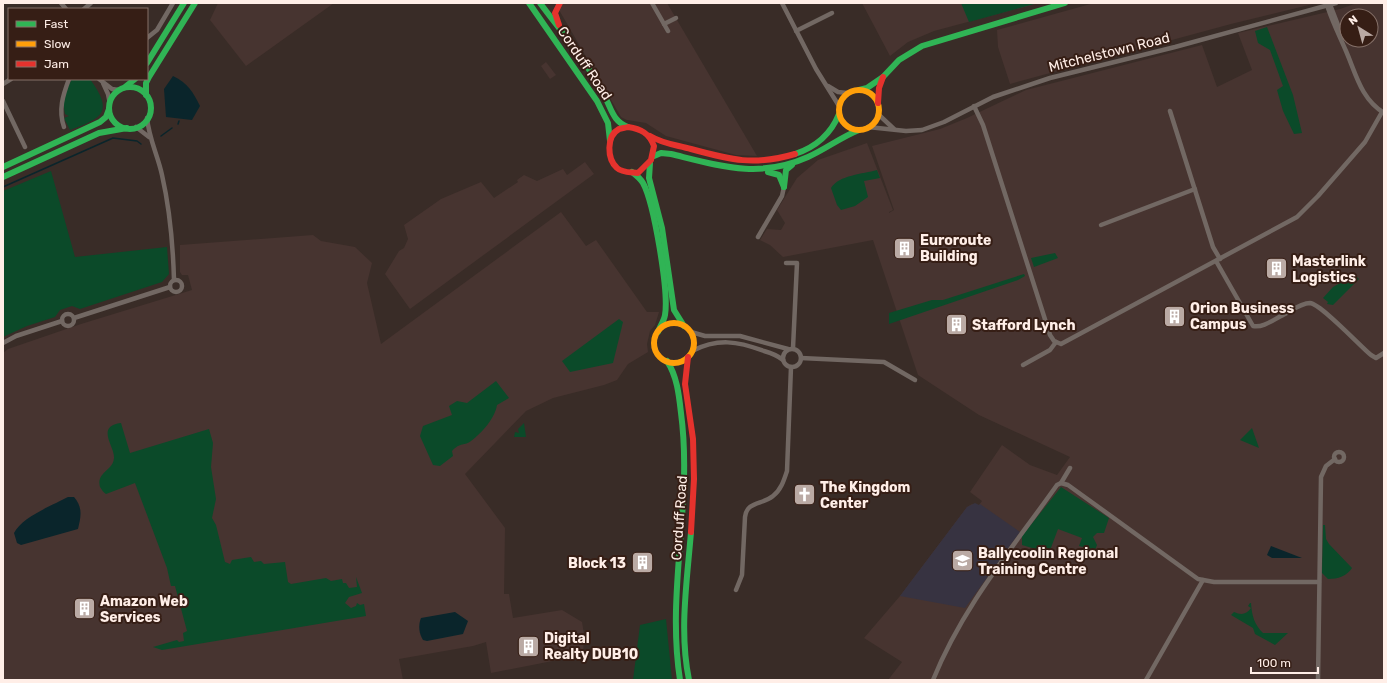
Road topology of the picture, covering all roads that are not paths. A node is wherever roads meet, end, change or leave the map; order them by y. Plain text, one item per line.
1 (173, 3) edge
2 (184, 3) edge
3 (195, 3) edge
4 (529, 3) edge
5 (540, 3) edge
6 (560, 3) edge
7 (652, 3) edge
8 (782, 3) edge
9 (1065, 3) edge
10 (1336, 3) edge
11 (1329, 5) junction
12 (832, 13) dead end
13 (676, 18) dead end
14 (664, 24) junction
15 (668, 31) dead end
16 (796, 31) junction
17 (148, 37) edge
18 (574, 50) junction
19 (148, 61) edge
20 (148, 78) edge
21 (883, 78) junction
22 (69, 80) edge
23 (100, 80) edge
24 (134, 80) edge
25 (147, 80) edge
26 (103, 83) junction
27 (827, 85) junction
28 (122, 89) junction
29 (859, 90) junction
30 (847, 94) junction
31 (146, 95) junction
32 (3, 101) edge
33 (878, 104) junction
34 (839, 106) junction
35 (974, 106) junction
36 (110, 107) junction
37 (1170, 111) dead end
38 (1383, 112) edge
39 (839, 114) junction
40 (878, 114) junction
41 (68, 115) dead end
42 (61, 116) junction
43 (148, 118) junction
44 (64, 127) dead end
45 (136, 127) junction
46 (868, 127) junction
47 (127, 128) junction
48 (628, 128) junction
49 (894, 129) junction
50 (859, 130) junction
51 (650, 136) junction
52 (151, 141) junction
53 (610, 141) junction
54 (23, 142) junction
55 (17, 144) dead end
56 (25, 147) dead end
57 (654, 156) junction
58 (650, 163) junction
59 (793, 164) junction
60 (3, 167) edge
61 (757, 171) junction
62 (632, 172) junction
63 (3, 177) edge
64 (784, 187) junction
65 (1194, 189) junction
66 (1101, 226) dead end
67 (758, 237) dead end
68 (1218, 260) junction
69 (786, 263) dead end
70 (174, 280) junction
71 (170, 288) junction
72 (74, 318) junction
73 (62, 321) junction
74 (684, 326) junction
75 (658, 332) junction
76 (691, 332) junction
77 (1056, 342) junction
78 (3, 343) edge
79 (793, 348) junction
80 (788, 350) junction
81 (692, 351) junction
82 (1384, 352) edge
83 (688, 357) junction
84 (802, 358) junction
85 (783, 360) junction
86 (667, 361) junction
87 (1023, 365) dead end
88 (791, 367) junction
89 (915, 380) dead end
90 (1335, 459) dead end
91 (1070, 468) dead end
92 (1061, 483) junction
93 (1203, 580) junction
94 (1319, 582) junction
95 (736, 590) dead end
96 (680, 680) edge
97 (689, 680) edge
98 (933, 680) edge
99 (1146, 680) edge
100 (1318, 680) edge

1 - 17 street
2 - 19 street
3 - 20 street
4 - 53 street, Corduff Road
5 - 18 street, Corduff Road
6 - 18 street
7 - 14 street
8 - 16 street
9 - 21 street
10 - 11 street, Mitchelstown Road
11 - 35 street, Mitchelstown Road
11 - 38 street
12 - 16 street
13 - 14 street
14 - 15 street
16 - 27 street
18 - 48 street, Corduff Road
21 - 29 street
21 - 33 street
22 - 42 street
23 - 26 street
24 - 28 street
25 - 31 street
26 - 28 street
26 - 36 street
27 - 30 street
27 - 34 street
28 - 31 street
28 - 36 street
29 - 30 street
29 - 33 street
30 - 34 street
31 - 43 street
32 - 54 street
33 - 40 street
34 - 39 street
35 - 49 street, Mitchelstown Road
35 - 77 street
36 - 47 street
36 - 60 street
37 - 65 street
38 - 68 street
39 - 50 street
39 - 51 street
40 - 46 street
40 - 49 street
41 - 42 street
42 - 44 street
43 - 45 street
43 - 52 street
45 - 47 street
45 - 52 street
46 - 49 street, Mitchelstown Road
46 - 50 street
47 - 63 street
48 - 51 street
48 - 53 street
50 - 59 street
51 - 57 street
52 - 70 street
53 - 62 street
54 - 55 street
54 - 56 street
57 - 58 street
57 - 61 street
58 - 62 street
58 - 74 street
59 - 61 street
59 - 64 street
61 - 64 street
62 - 75 street
64 - 67 street
65 - 66 street
65 - 68 street
68 - 77 street
68 - 82 street
69 - 79 street
70 - 71 street
70 - 71 street
71 - 72 street
72 - 73 street
72 - 73 street
73 - 78 street
74 - 75 street
74 - 76 street
75 - 86 street
76 - 80 street
76 - 81 street
77 - 87 street
79 - 80 street
79 - 84 street
80 - 85 street
81 - 83 street
81 - 85 street
83 - 86 street
83 - 97 street, Corduff Road
84 - 88 street
84 - 89 street
85 - 88 street
86 - 96 street, Corduff Road
88 - 95 street
90 - 94 street
91 - 92 street
92 - 93 street
92 - 98 street
93 - 94 street
93 - 99 street
94 - 100 street

